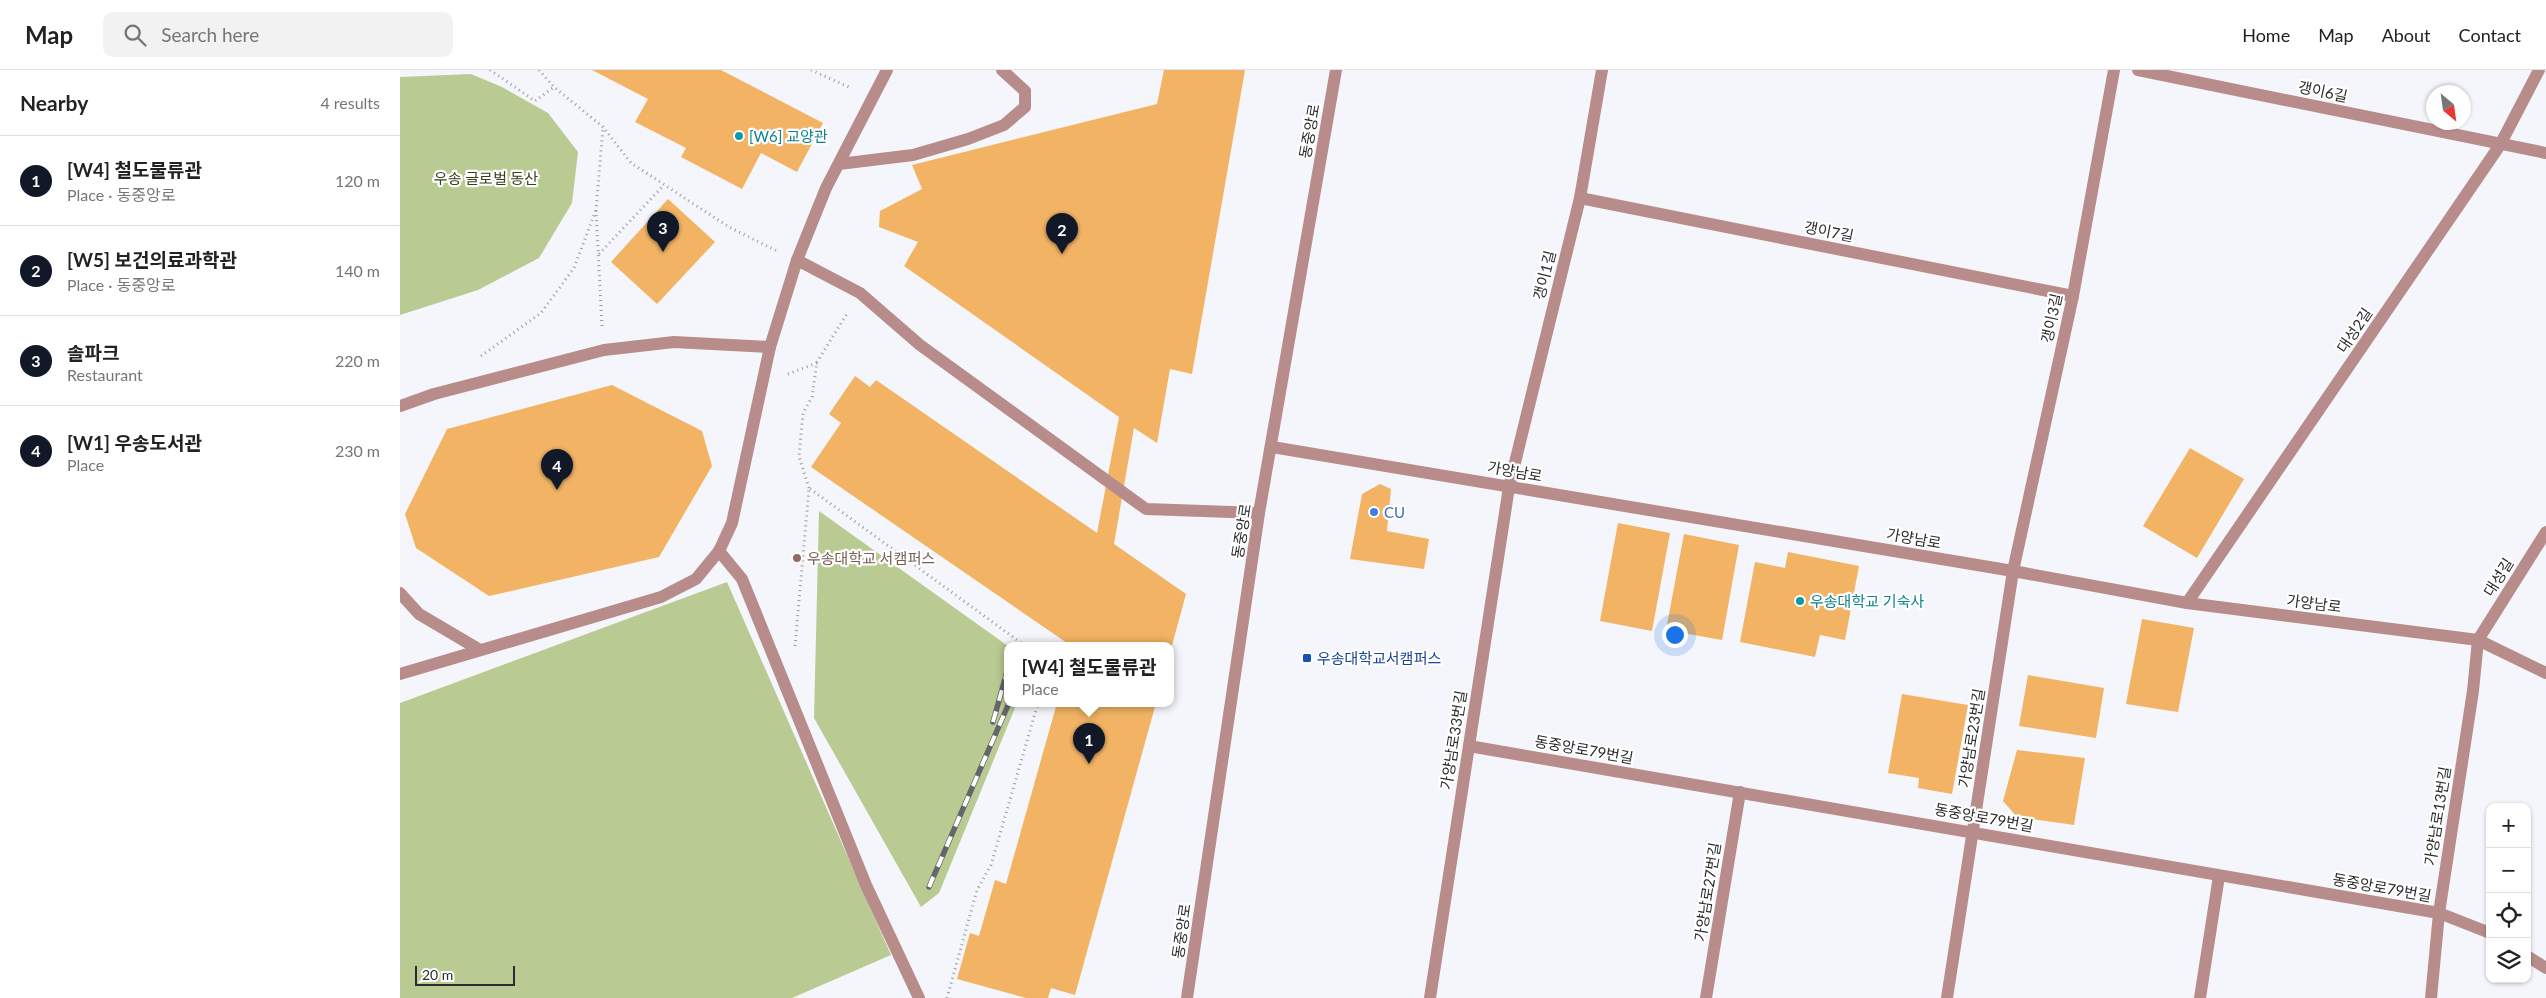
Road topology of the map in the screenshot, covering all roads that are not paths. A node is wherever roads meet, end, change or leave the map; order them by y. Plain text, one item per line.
1 (887, 70) edge
2 (1002, 70) edge
3 (1336, 70) edge
4 (1602, 70) edge
5 (2114, 70) edge
6 (2138, 70) edge
7 (2539, 70) edge
8 (2500, 145) junction
9 (2546, 153) edge
10 (839, 164) junction
11 (1580, 198) junction
12 (797, 260) junction
13 (2073, 296) junction
14 (770, 347) junction
15 (400, 406) edge
16 (1272, 447) junction
17 (1509, 487) junction
18 (1259, 513) junction
19 (2546, 532) edge
20 (719, 551) junction
21 (2013, 571) junction
22 (400, 593) edge
23 (2187, 603) junction
24 (2478, 640) junction
25 (480, 650) junction
26 (2546, 673) edge
27 (400, 674) edge
28 (1469, 746) junction
29 (1740, 792) junction
30 (1973, 831) junction
31 (2219, 876) junction
32 (2439, 913) junction
33 (2486, 931) edge
34 (2531, 959) edge
35 (2546, 968) edge
36 (919, 998) edge
37 (1187, 998) edge
38 (1430, 998) edge
39 (1706, 998) edge
40 (1948, 998) edge
41 (2200, 998) edge
42 (2430, 998) edge

1 - 10 street
2 - 10 street
3 - 16 street, 동중앙로
4 - 11 street, 갱이1길
5 - 13 street, 갱이3길
6 - 8 street, 갱이6길
7 - 8 street, 대성2길
8 - 9 street, 갱이6길
8 - 23 street, 대성2길
10 - 12 street
11 - 13 street, 갱이7길
11 - 17 street, 갱이1길
12 - 14 street
12 - 18 street
13 - 21 street, 갱이3길
14 - 15 street
14 - 20 street
16 - 17 street, 가양남로
16 - 18 street, 동중앙로
17 - 21 street, 가양남로
17 - 28 street, 가양남로33번길
18 - 37 street, 동중앙로
19 - 24 street, 대성길
20 - 25 street
20 - 36 street
21 - 23 street, 가양남로
21 - 30 street, 가양남로23번길
22 - 25 street
23 - 24 street, 가양남로
24 - 26 street, 가양남로
24 - 32 street, 가양남로13번길
25 - 27 street
28 - 29 street, 동중앙로79번길
28 - 38 street, 가양남로33번길
29 - 30 street, 동중앙로79번길
29 - 39 street, 가양남로27번길
30 - 31 street, 동중앙로79번길
30 - 40 street, 가양남로23번길
31 - 32 street, 동중앙로79번길
31 - 41 street
32 - 33 street, 동중앙로79번길
32 - 42 street, 가양남로13번길
34 - 35 street

